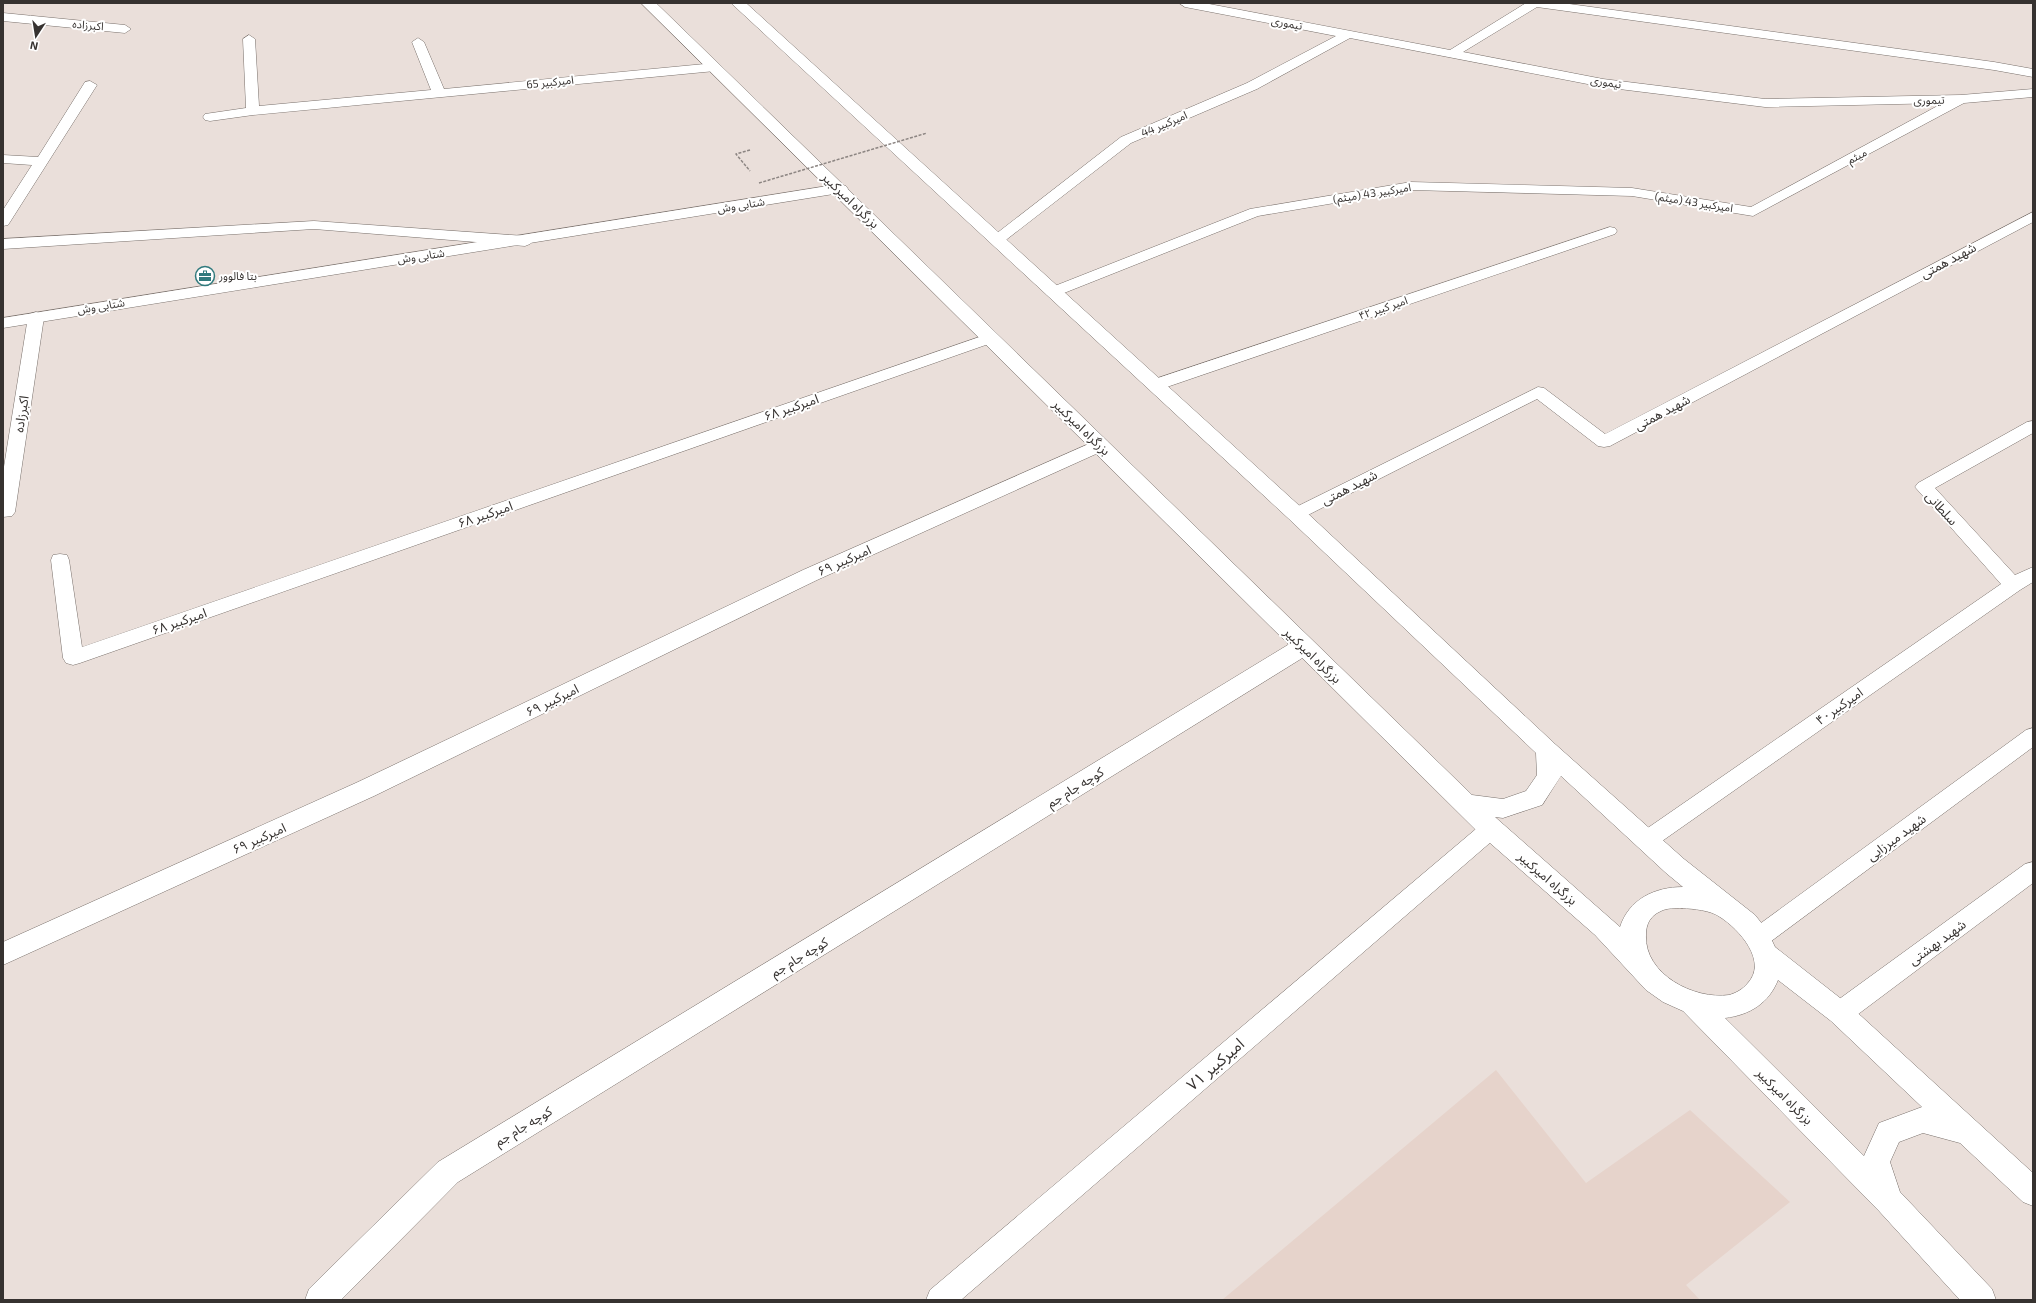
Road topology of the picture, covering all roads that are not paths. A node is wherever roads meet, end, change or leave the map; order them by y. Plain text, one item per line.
1 (648, 3) edge
2 (738, 3) edge
3 (1184, 3) edge
4 (3, 17) edge
5 (125, 29) dead end
6 (1349, 34) junction
7 (249, 39) dead end
8 (418, 42) dead end
9 (1450, 54) junction
10 (715, 67) junction
11 (2033, 73) edge
12 (90, 85) dead end
13 (439, 93) junction
14 (2033, 93) edge
15 (1961, 99) junction
16 (253, 111) junction
17 (210, 117) dead end
18 (3, 159) edge
19 (42, 161) junction
20 (840, 190) junction
21 (1753, 212) joint
22 (2033, 216) edge
23 (3, 222) edge
24 (1610, 231) dead end
25 (997, 240) junction
26 (525, 241) junction
27 (3, 244) edge
28 (1053, 292) junction
29 (36, 317) junction
30 (3, 323) edge
31 (991, 338) junction
32 (1155, 385) junction
33 (2033, 426) edge
34 (1100, 445) junction
35 (6, 512) dead end
36 (1296, 514) junction
37 (60, 560) dead end
38 (2033, 574) edge
39 (2013, 585) junction
40 (1304, 646) junction
41 (2033, 736) edge
42 (1547, 750) junction
43 (1466, 804) junction
44 (1491, 828) junction
45 (1647, 840) junction
46 (2033, 871) edge
47 (1757, 938) junction
48 (3, 954) edge
49 (1642, 967) junction
50 (1692, 1003) junction
51 (1840, 1013) junction
52 (1967, 1132) junction
53 (2033, 1192) edge
54 (1888, 1201) junction
55 (320, 1300) edge
56 (940, 1300) edge
57 (1981, 1300) edge

1 - 10 main road, بزرگراه امیرکبیر
2 - 25 main road
3 - 6 lane, تیموری
4 - 5 lane, اکبرزاده
6 - 9 lane, تیموری
6 - 25 lane, امیرکبیر 44
7 - 16 lane
8 - 13 lane
9 - 11 lane
9 - 15 lane, تیموری
10 - 13 lane, امیرکبیر 65
10 - 20 main road, بزرگراه امیرکبیر
12 - 19 lane
13 - 16 lane, امیرکبیر 65
14 - 15 lane, تیموری
15 - 21 lane, میثم
16 - 17 lane, امیرکبیر 65
18 - 19 lane
19 - 23 lane
20 - 26 main road, شتابی وش
20 - 31 main road, بزرگراه امیرکبیر
21 - 28 lane, امیرکبیر 43 (میثم)
22 - 36 lane, شهید همتی
24 - 32 lane, امیر کبیر ۴۲
25 - 28 main road
26 - 27 lane
26 - 29 main road, شتابی وش
28 - 32 main road
29 - 30 main road, شتابی وش
29 - 35 lane, اکبرزاده
31 - 34 main road, بزرگراه امیرکبیر
31 - 37 lane, امیرکبیر ۶۸
32 - 36 main road
33 - 39 lane, سلطانی
34 - 40 main road, بزرگراه امیرکبیر
34 - 48 main road, امیرکبیر ۶۹
36 - 42 main road
38 - 39 lane, امیرکبیر۴۰
39 - 45 lane, امیرکبیر۴۰
40 - 43 main road, بزرگراه امیرکبیر
40 - 55 main road, کوچه جام جم
41 - 47 lane, شهید میرزایی
42 - 43 main road
42 - 45 main road
43 - 44 main road, بزرگراه امیرکبیر
44 - 49 main road, بزرگراه امیرکبیر
44 - 56 lane, امیرکبیر ۷۱
45 - 47 main road
46 - 51 lane, شهید بهشتی
47 - 49 main road
47 - 50 main road
47 - 51 main road
49 - 50 main road, بزرگراه امیرکبیر
50 - 54 main road, بزرگراه امیرکبیر
51 - 52 main road
52 - 53 main road
52 - 54 main road
54 - 57 main road, بزرگراه امیرکبیر

